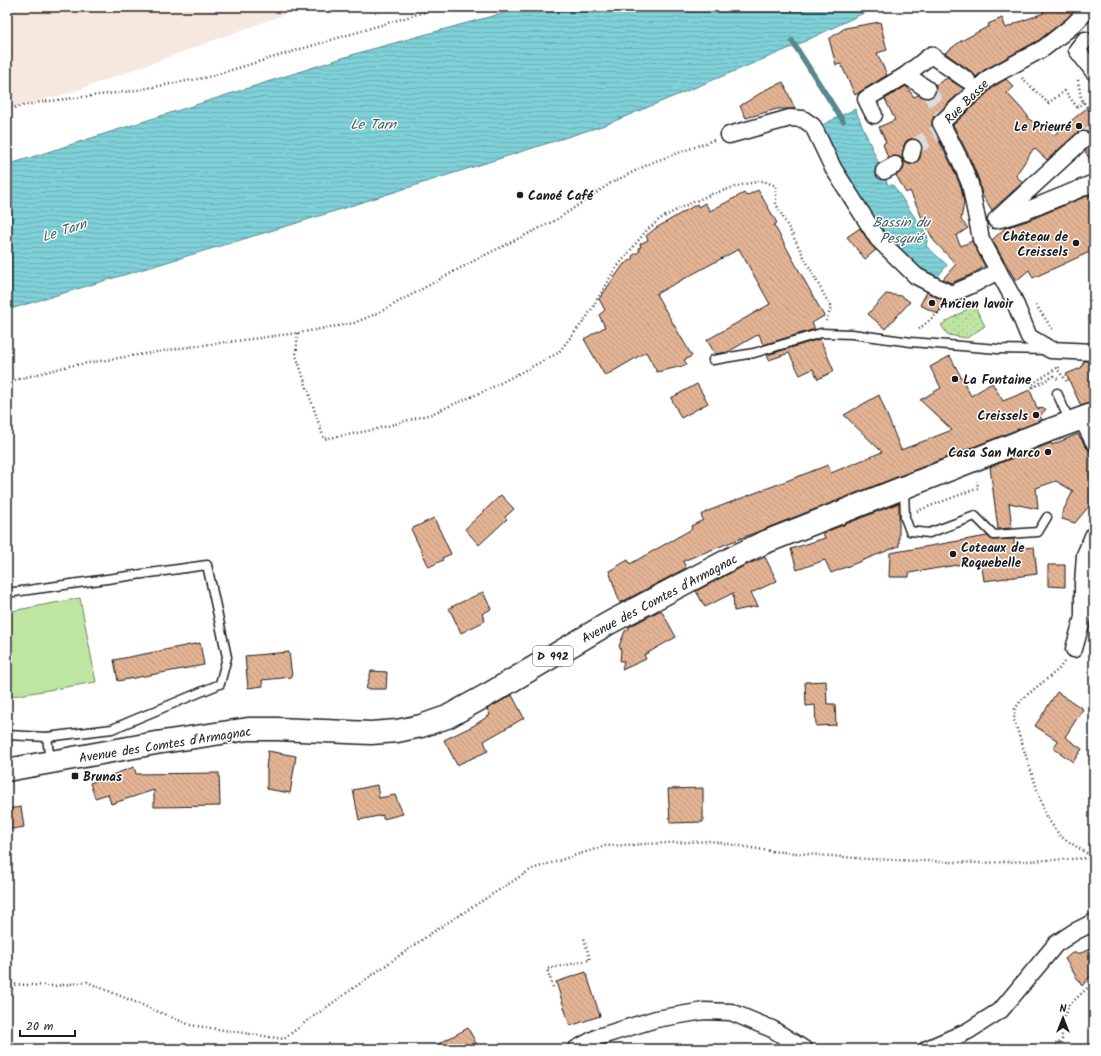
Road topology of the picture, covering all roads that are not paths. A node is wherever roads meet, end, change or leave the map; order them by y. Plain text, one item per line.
1 (1091, 7) edge
2 (1081, 45) dead end
3 (1094, 72) edge
4 (906, 75) junction
5 (974, 84) junction
6 (927, 89) tunnel mouth
7 (874, 115) dead end
8 (729, 135) road end
9 (1084, 140) tunnel mouth
10 (1094, 183) edge
11 (998, 271) junction
12 (1059, 351) junction
13 (1094, 352) edge
14 (713, 360) dead end
15 (1058, 393) dead end
16 (1082, 419) edge
17 (1094, 442) edge
18 (904, 488) junction
19 (1047, 517) dead end
20 (1094, 534) edge
21 (7, 593) edge
22 (1074, 649) road end
23 (7, 735) edge
24 (47, 737) junction
25 (50, 762) junction
26 (7, 770) edge
27 (1094, 922) edge
28 (576, 1049) edge
29 (804, 1049) edge
30 (927, 1049) edge

1 - 5 street, Rue Basse
2 - 3 street
4 - 5 street
4 - 6 street
4 - 7 street
5 - 11 street, Rue Basse
8 - 11 street
9 - 10 street
11 - 12 street
12 - 13 street
12 - 14 lane
15 - 16 lane
16 - 17 street
16 - 18 main road, Avenue des Comtes d'Armagnac / D 992
18 - 19 lane
18 - 25 main road, Avenue des Comtes d'Armagnac / D 992
20 - 22 street
21 - 24 lane
23 - 24 lane
24 - 25 lane
25 - 26 main road, Avenue des Comtes d'Armagnac / D 992
27 - 30 street, bridge
28 - 29 street

